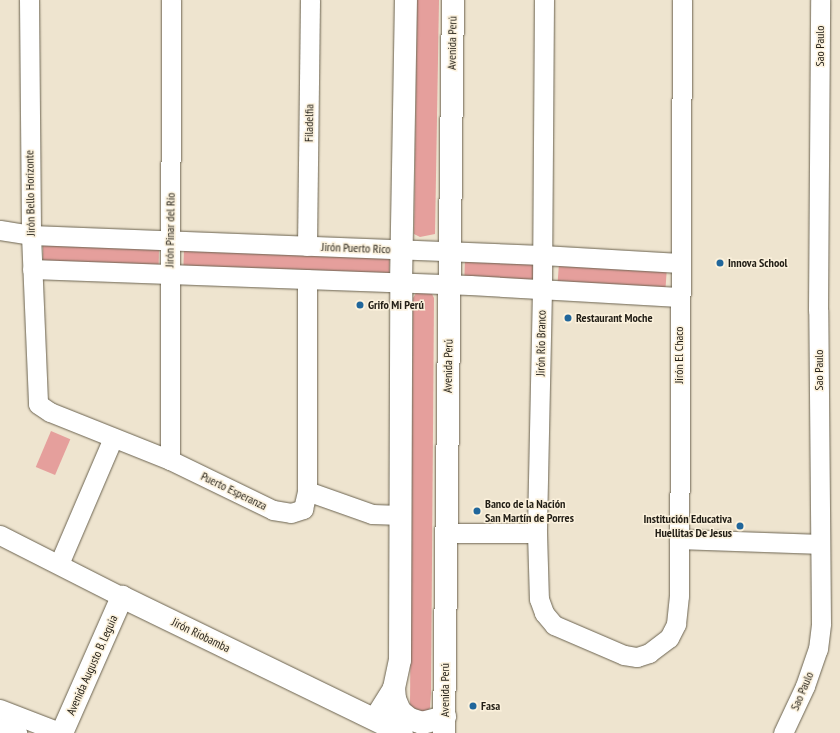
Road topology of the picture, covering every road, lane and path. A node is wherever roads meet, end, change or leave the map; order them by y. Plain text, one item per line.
1 (29, 0) edge
2 (171, 0) edge
3 (310, 0) edge
4 (406, 0) edge
5 (453, 0) edge
6 (544, 0) edge
7 (682, 0) edge
8 (820, 0) edge
9 (0, 230) edge
10 (31, 234) junction
11 (171, 239) junction
12 (307, 246) junction
13 (402, 249) junction
14 (449, 252) junction
15 (542, 255) junction
16 (680, 263) junction
17 (32, 269) junction
18 (170, 274) junction
19 (306, 279) junction
20 (401, 284) junction
21 (448, 284) junction
22 (542, 289) junction
23 (679, 297) junction
24 (36, 386) joint
25 (113, 438) junction
26 (170, 460) junction
27 (307, 491) junction
28 (401, 515) junction
29 (445, 533) junction
30 (537, 533) junction
31 (0, 536) edge
32 (679, 539) junction
33 (820, 544) junction
34 (59, 564) junction
35 (122, 597) junction
36 (607, 648) joint
37 (394, 688) junction
38 (0, 709) edge
39 (375, 719) junction
40 (444, 725) edge
41 (0, 728) edge
42 (18, 733) edge
43 (62, 733) edge
44 (402, 733) edge
45 (783, 733) edge

1 - 10 street, Jirón Bello Horizonte
2 - 11 street, Jirón Pinar del Río
3 - 12 street, Filadelfia
4 - 13 main road
5 - 14 main road, Avenida Perú
6 - 15 street, Jirón Río Branco
7 - 16 street, Jirón El Chaco
8 - 33 street, Sao Paulo
9 - 10 street, Jirón Puerto Rico
10 - 11 street, Jirón Puerto Rico
10 - 17 street, Jirón Bello Horizonte
11 - 12 street, Jirón Puerto Rico
11 - 18 street, Jirón Pinar del Río
12 - 13 street, Jirón Puerto Rico
13 - 14 street, Jirón Puerto Rico
13 - 20 main road
14 - 15 street, Jirón Puerto Rico
14 - 21 main road, Avenida Perú
15 - 16 street, Jirón Puerto Rico
15 - 22 street, Jirón Río Branco
16 - 23 street, Jirón El Chaco
17 - 18 street
17 - 24 street, Jirón Bello Horizonte
18 - 19 street
18 - 26 street, Jirón Pinar del Río
19 - 20 street
19 - 27 street, Puerto Esperanza
20 - 21 street
20 - 28 main road
21 - 22 street
21 - 29 main road, Avenida Perú
22 - 23 street
22 - 30 street, Jirón Río Branco
23 - 32 street, Jirón El Chaco
24 - 25 street, Puerto Esperanza
25 - 26 street, Puerto Esperanza
25 - 34 street
26 - 27 street, Puerto Esperanza
27 - 28 street
28 - 37 main road
29 - 30 street
29 - 40 main road, Avenida Perú
30 - 36 street, Jirón Río Branco
31 - 34 street, Jirón Riobamba
32 - 33 street
32 - 36 street, Jirón El Chaco
33 - 45 street, Sao Paulo
34 - 35 street, Jirón Riobamba
35 - 39 main road, Jirón Riobamba
35 - 43 main road, Avenida Augusto B. Leguia
37 - 39 main road
37 - 40 main road
38 - 43 street
39 - 44 main road, Jirón Riobamba
41 - 42 street

